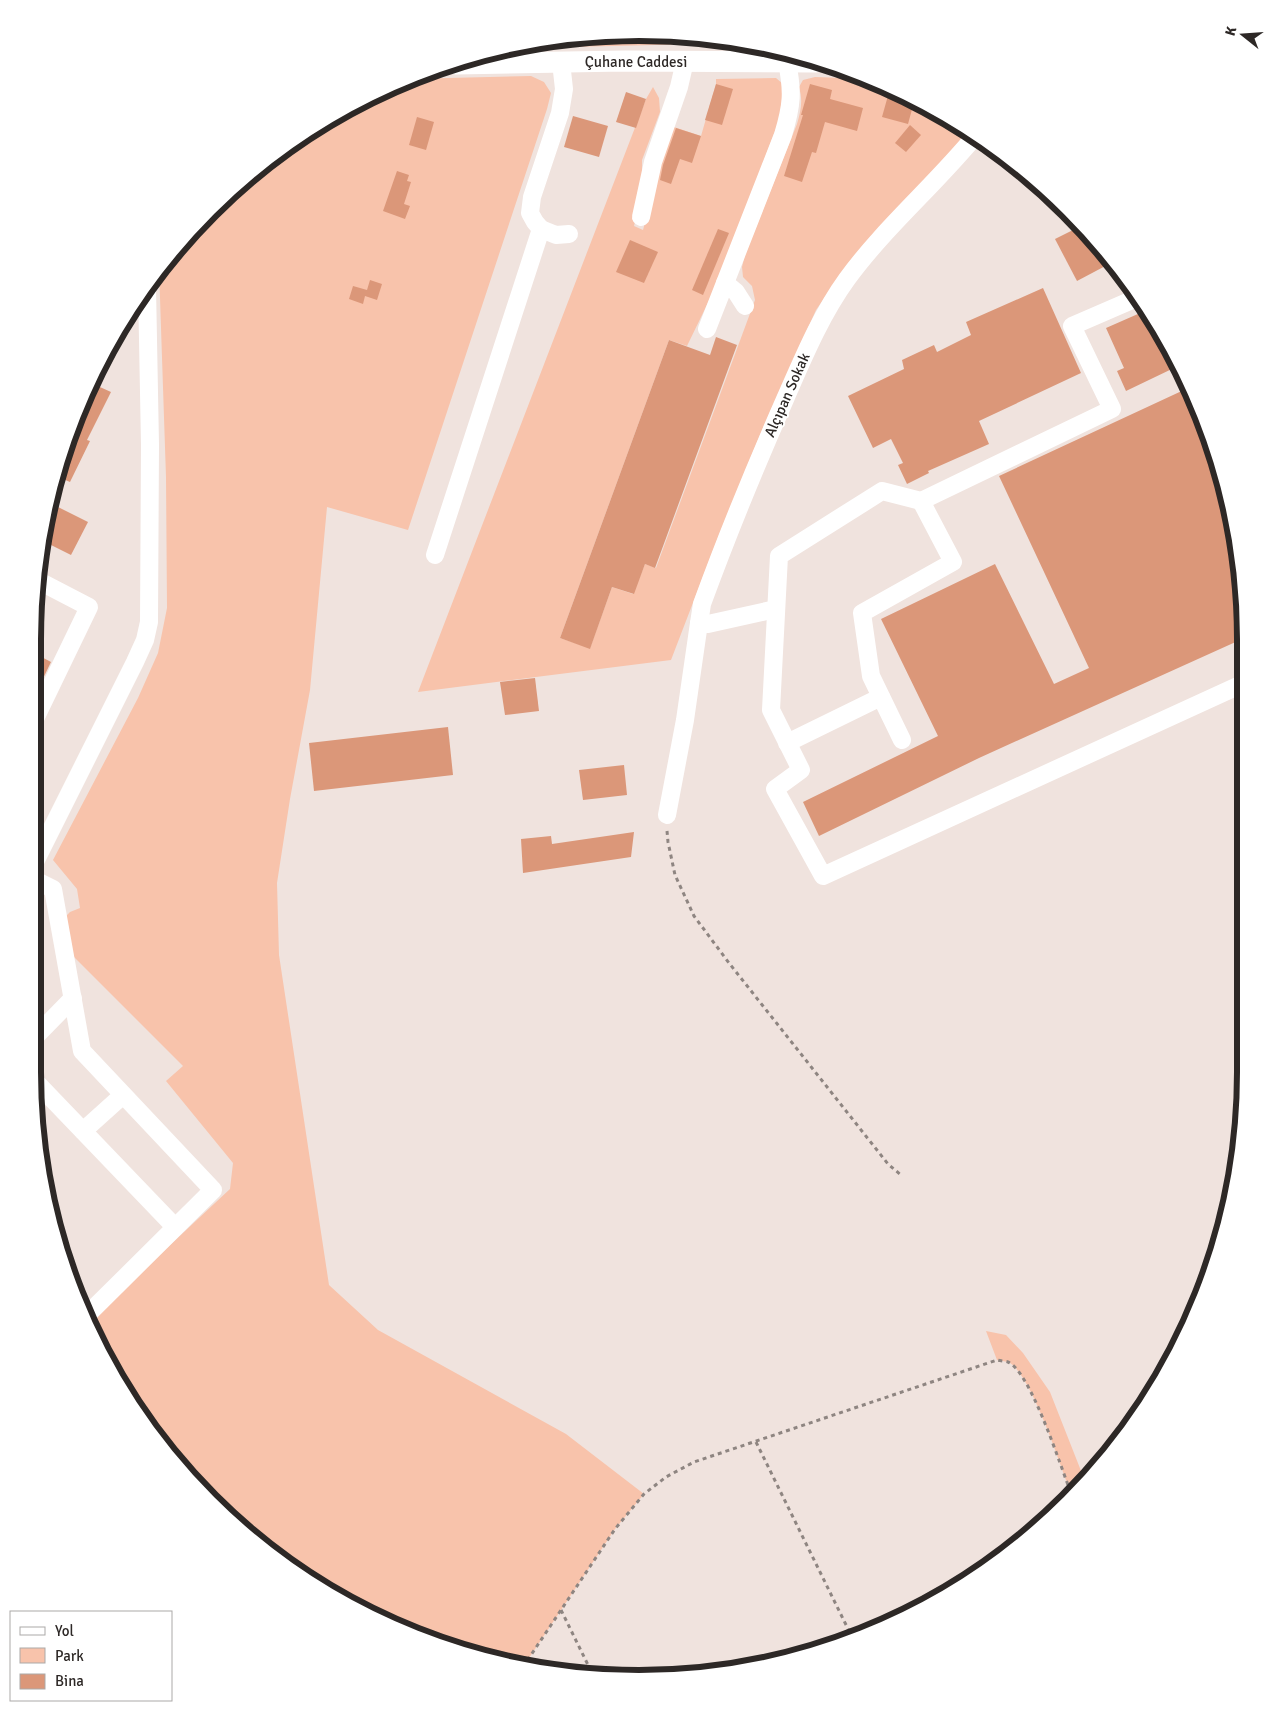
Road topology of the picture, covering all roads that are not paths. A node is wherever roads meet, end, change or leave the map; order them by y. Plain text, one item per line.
1 (561, 62) junction
2 (685, 62) junction
3 (787, 62) junction
4 (794, 62) edge
5 (479, 64) edge
6 (970, 142) edge
7 (641, 217) dead end
8 (541, 228) junction
9 (569, 234) dead end
10 (725, 283) junction
11 (147, 300) edge
12 (1131, 300) edge
13 (745, 306) dead end
14 (707, 329) dead end
15 (921, 501) junction
16 (435, 554) dead end
17 (44, 584) edge
18 (776, 609) junction
19 (699, 623) junction
20 (1237, 686) edge
21 (881, 696) junction
22 (41, 707) edge
23 (902, 740) dead end
24 (787, 743) junction
25 (667, 815) road end
26 (41, 850) edge
27 (41, 883) edge
28 (73, 998) junction
29 (41, 1031) edge
30 (42, 1088) edge
31 (123, 1095) junction
32 (83, 1131) junction
33 (176, 1227) junction
34 (91, 1311) edge

1 - 2 main road, Çuhane Caddesi
1 - 5 main road, Çuhane Caddesi
1 - 8 street
2 - 3 main road, Çuhane Caddesi
2 - 7 street
3 - 4 main road, Çuhane Caddesi
3 - 10 street
6 - 19 street, Alçıpan Sokak
8 - 9 street
8 - 16 street
10 - 13 street
10 - 14 street
11 - 26 street
12 - 15 street
15 - 18 street
15 - 21 street
17 - 22 street
18 - 19 street
18 - 24 street
19 - 25 street, Alçıpan Sokak
20 - 24 street
21 - 23 street
21 - 24 street
27 - 28 street
28 - 29 street
28 - 31 street
30 - 32 street
31 - 32 street
31 - 33 street
32 - 33 street
33 - 34 street

